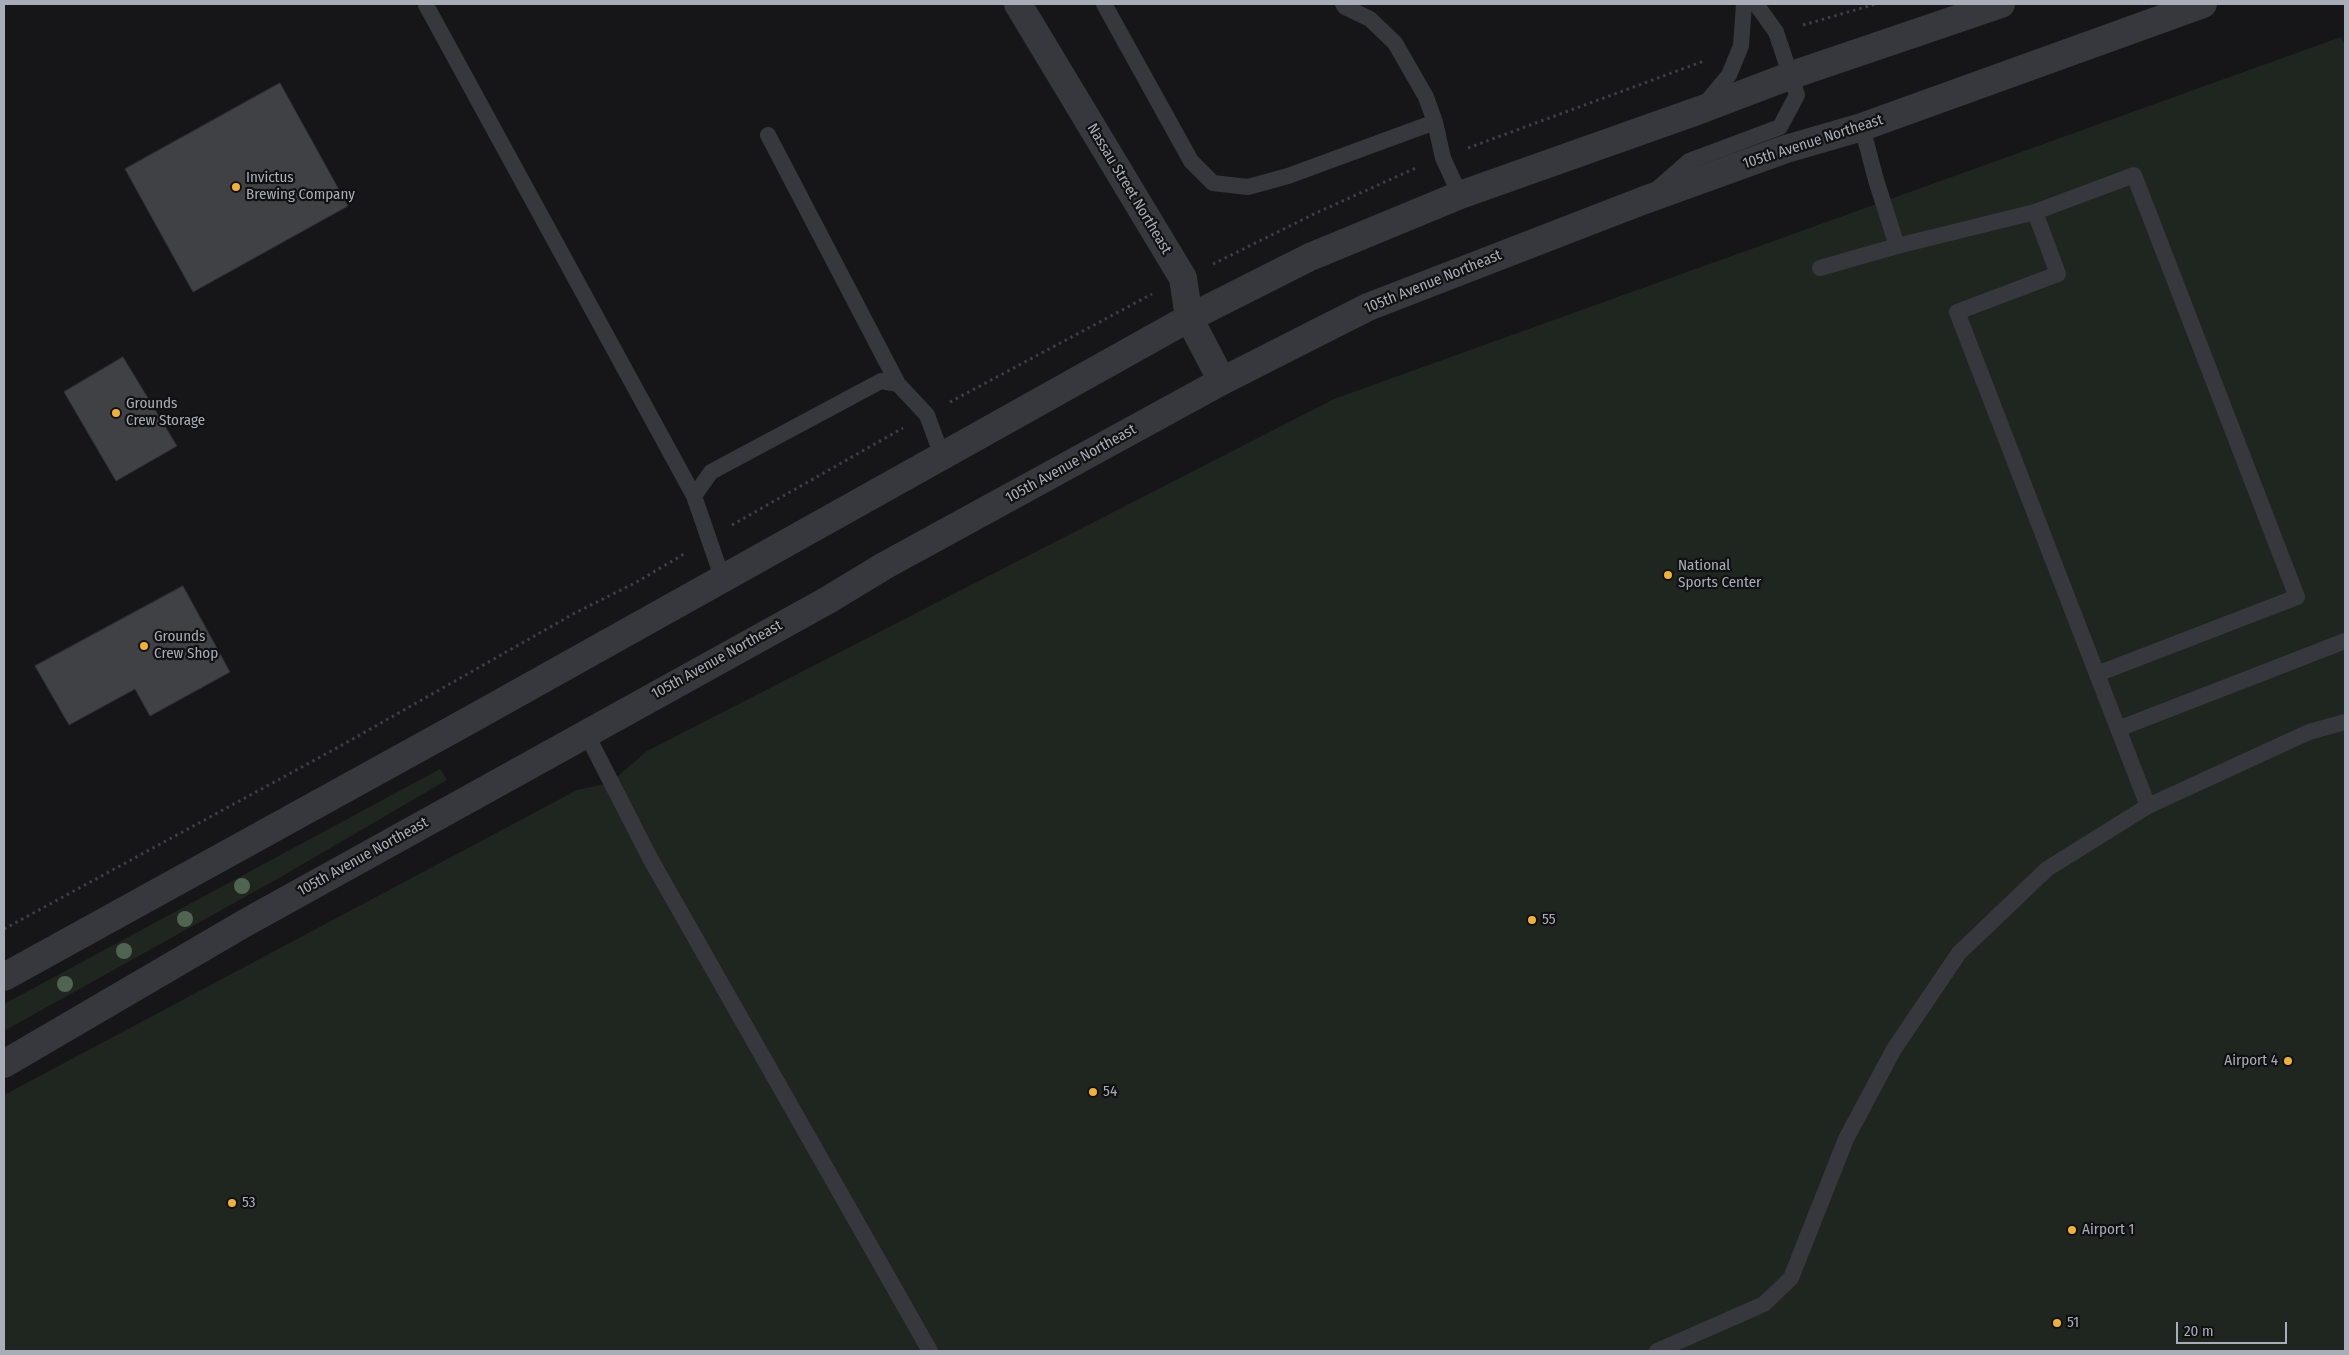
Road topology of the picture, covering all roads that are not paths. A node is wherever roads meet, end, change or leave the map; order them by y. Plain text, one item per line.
1 (1018, 4) edge
2 (1104, 4) edge
3 (1343, 4) edge
4 (1744, 4) edge
5 (1756, 4) edge
6 (2001, 4) edge
7 (2203, 4) edge
8 (426, 5) edge
9 (1792, 75) junction
10 (1700, 110) junction
11 (1435, 122) junction
12 (1862, 127) junction
13 (768, 134) dead end
14 (1460, 195) junction
15 (1642, 201) junction
16 (2035, 212) junction
17 (1897, 246) junction
18 (1820, 268) dead end
19 (1189, 318) junction
20 (1222, 381) junction
21 (898, 384) junction
22 (942, 456) junction
23 (694, 496) junction
24 (723, 580) junction
25 (2345, 641) edge
26 (2097, 674) junction
27 (2345, 722) edge
28 (2118, 729) junction
29 (586, 732) junction
30 (2148, 806) junction
31 (4, 977) edge
32 (4, 1064) edge
33 (930, 1351) edge
34 (1657, 1351) edge

1 - 19 street, Nassau Street Northeast
2 - 11 lane
3 - 11 lane
4 - 10 lane
5 - 9 lane
6 - 9 street
7 - 12 street, 105th Avenue Northeast
8 - 23 lane
9 - 10 street
9 - 15 lane
10 - 14 street
11 - 14 lane
12 - 15 street, 105th Avenue Northeast
12 - 17 lane
13 - 21 lane
14 - 19 street
15 - 20 street, 105th Avenue Northeast
16 - 17 lane
16 - 26 lane
16 - 26 lane
17 - 18 lane
19 - 20 street, Nassau Street Northeast
19 - 22 street
20 - 29 street, 105th Avenue Northeast
21 - 22 lane
21 - 23 lane
22 - 24 street
23 - 24 lane
24 - 31 street
25 - 28 lane
26 - 28 lane
27 - 30 lane
28 - 30 lane
29 - 32 street, 105th Avenue Northeast
29 - 33 lane
30 - 34 lane

